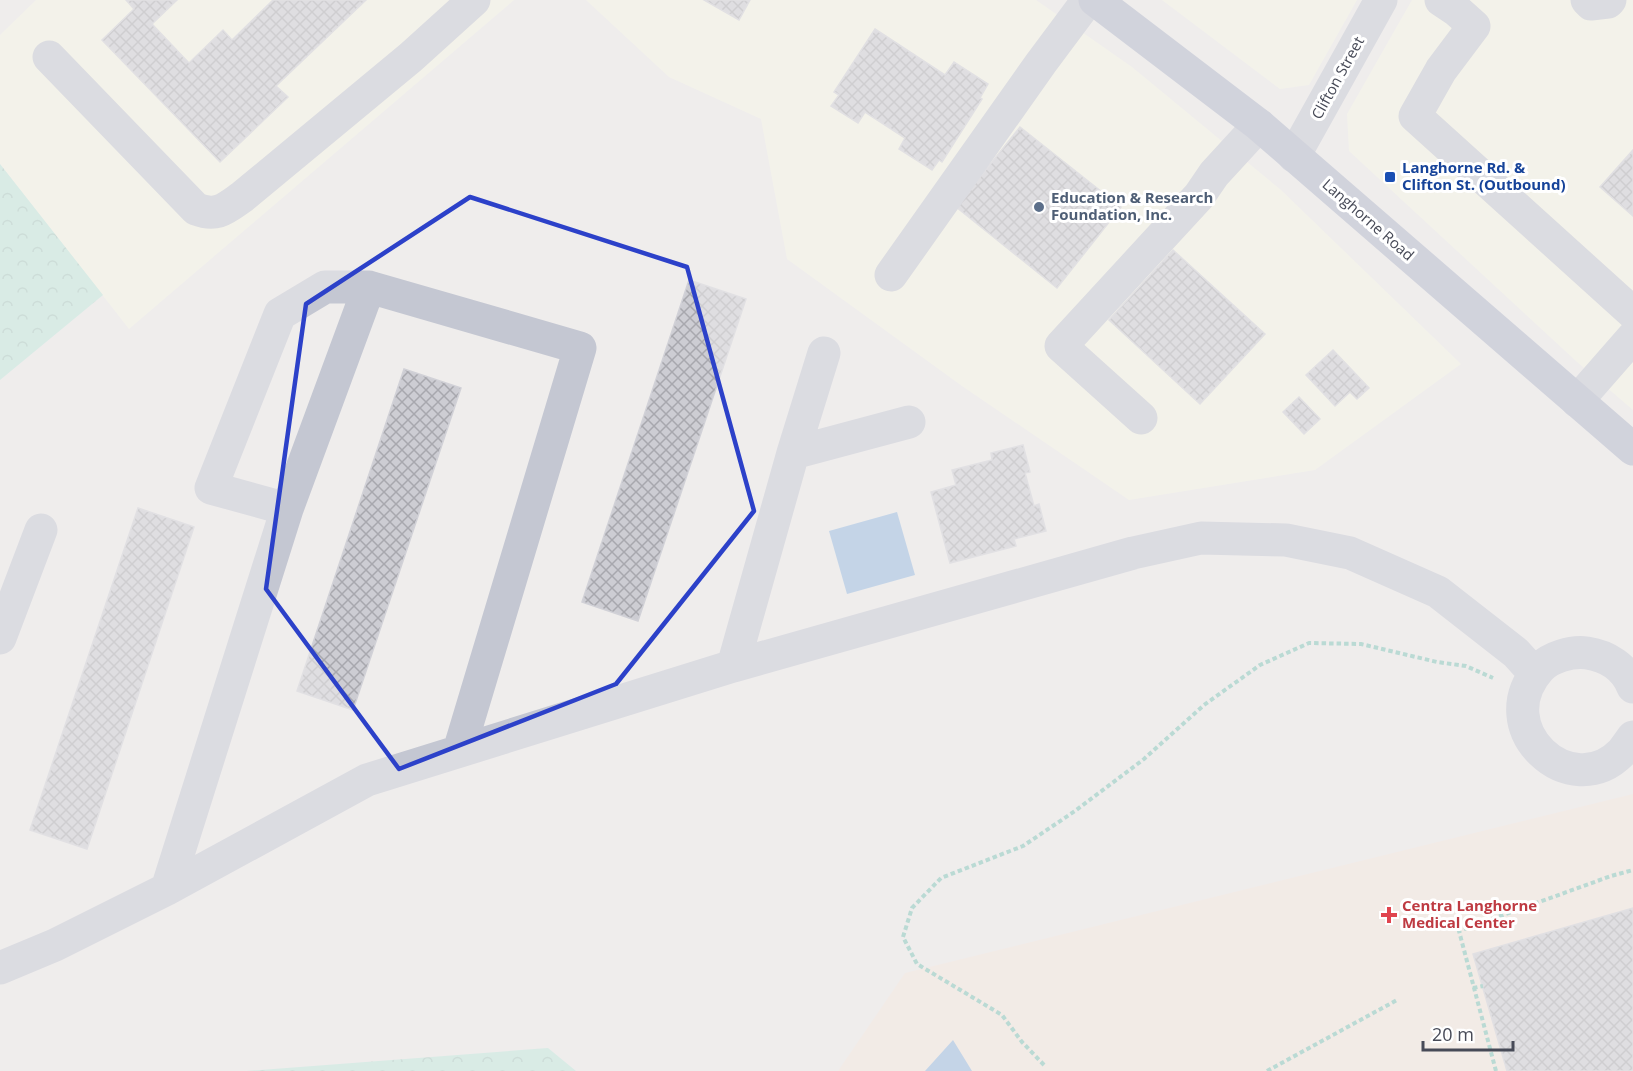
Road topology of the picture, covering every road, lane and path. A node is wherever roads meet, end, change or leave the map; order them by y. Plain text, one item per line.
1 (474, 0) edge
2 (1088, 0) edge
3 (1095, 0) edge
4 (1381, 0) edge
5 (1441, 0) edge
6 (1587, 0) edge
7 (1610, 0) edge
8 (49, 57) dead end
9 (1259, 125) junction
10 (1294, 156) junction
11 (891, 275) dead end
12 (369, 287) junction
13 (1633, 314) edge
14 (1633, 337) edge
15 (824, 352) dead end
16 (1577, 401) junction
17 (1141, 418) dead end
18 (909, 422) dead end
19 (1633, 449) edge
20 (793, 453) junction
21 (287, 509) junction
22 (40, 530) dead end
23 (0, 638) edge
24 (733, 666) junction
25 (1535, 674) junction
26 (1630, 674) edge
27 (1493, 678) dead end
28 (459, 751) junction
29 (1629, 751) edge
30 (1633, 870) edge
31 (167, 889) junction
32 (0, 968) edge
33 (1483, 986) dead end
34 (1473, 988) junction
35 (1397, 1000) dead end
36 (1044, 1065) dead end
37 (1267, 1071) edge
38 (1496, 1071) edge

1 - 8 street
2 - 11 street
3 - 9 main road, Langhorne Road
4 - 10 street, Clifton Street
5 - 13 street
6 - 7 street
9 - 10 main road, Langhorne Road
9 - 17 street
10 - 16 main road, Langhorne Road
12 - 21 street
12 - 21 street
12 - 28 street
14 - 16 street
15 - 20 street
16 - 19 main road, Langhorne Road
18 - 20 street
20 - 24 street
21 - 31 street
22 - 23 street
24 - 25 street
24 - 28 street
25 - 26 street
25 - 29 street
27 - 36 path
28 - 31 street
30 - 34 path
31 - 32 street
33 - 34 path
34 - 38 path
35 - 37 path

